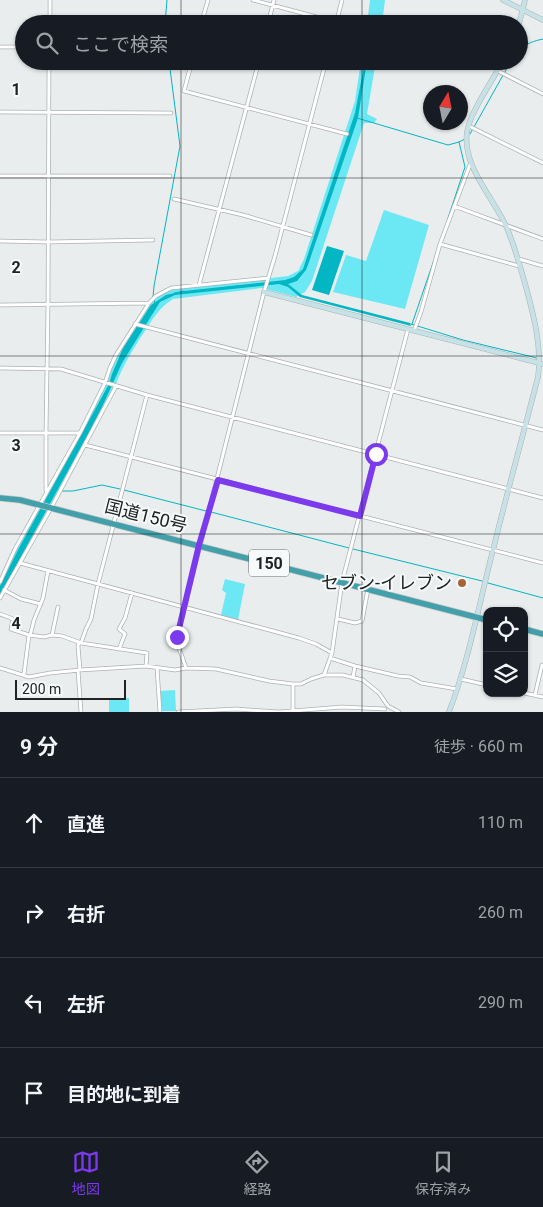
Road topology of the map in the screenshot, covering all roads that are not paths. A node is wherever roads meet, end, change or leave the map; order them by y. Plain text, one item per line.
1 (50, 0) edge
2 (208, 0) edge
3 (253, 0) edge
4 (274, 0) edge
5 (342, 0) edge
6 (503, 0) edge
7 (525, 0) edge
8 (272, 5) junction
9 (522, 10) junction
10 (50, 15) edge
11 (204, 15) edge
12 (270, 15) edge
13 (308, 15) edge
14 (338, 15) edge
15 (521, 15) edge
16 (543, 20) edge
17 (0, 47) edge
18 (15, 47) edge
19 (49, 70) edge
20 (190, 70) edge
21 (256, 70) edge
22 (324, 70) edge
23 (498, 71) joint
24 (543, 94) edge
25 (246, 108) junction
26 (0, 112) edge
27 (49, 112) junction
28 (170, 113) dead end
29 (309, 124) junction
30 (469, 126) junction
31 (347, 134) dead end
32 (471, 162) junction
33 (543, 163) edge
34 (0, 176) edge
35 (170, 176) dead end
36 (48, 177) junction
37 (174, 199) dead end
38 (454, 206) junction
39 (219, 210) junction
40 (506, 226) junction
41 (282, 227) junction
42 (312, 235) dead end
43 (543, 239) edge
44 (153, 240) dead end
45 (0, 241) edge
46 (48, 242) junction
47 (440, 244) junction
48 (519, 259) junction
49 (520, 266) junction
50 (543, 266) edge
51 (268, 279) junction
52 (199, 285) junction
53 (264, 290) junction
54 (149, 303) junction
55 (0, 304) edge
56 (48, 305) junction
57 (135, 324) junction
58 (408, 329) junction
59 (414, 331) junction
60 (248, 353) junction
61 (541, 363) edge
62 (0, 368) edge
63 (47, 368) junction
64 (105, 383) junction
65 (116, 386) junction
66 (392, 391) junction
67 (146, 395) junction
68 (232, 417) junction
69 (526, 426) junction
70 (543, 430) edge
71 (0, 433) edge
72 (46, 433) junction
73 (80, 433) junction
74 (85, 445) junction
75 (376, 454) junction
76 (131, 457) junction
77 (218, 480) junction
78 (508, 489) junction
79 (46, 493) junction
80 (0, 498) edge
81 (543, 498) edge
82 (39, 505) junction
83 (51, 508) junction
84 (360, 516) junction
85 (114, 523) junction
86 (199, 545) junction
87 (493, 550) junction
88 (20, 563) junction
89 (543, 563) edge
90 (48, 571) junction
91 (0, 579) edge
92 (342, 582) junction
93 (98, 584) junction
94 (369, 589) junction
95 (4, 590) junction
96 (132, 593) junction
97 (0, 598) edge
98 (40, 604) junction
99 (58, 607) dead end
100 (184, 607) junction
101 (0, 614) edge
102 (477, 617) junction
103 (338, 619) junction
104 (483, 619) edge
105 (528, 630) edge
106 (543, 634) edge
107 (52, 635) junction
108 (30, 636) junction
109 (80, 643) junction
110 (119, 649) junction
111 (332, 653) junction
112 (330, 658) junction
113 (542, 665) dead end
114 (146, 666) junction
115 (355, 666) junction
116 (0, 668) edge
117 (157, 668) junction
118 (186, 668) junction
119 (79, 670) junction
120 (24, 674) junction
121 (324, 676) junction
122 (353, 676) junction
123 (460, 679) junction
124 (293, 684) junction
125 (483, 684) edge
126 (458, 690) junction
127 (528, 694) edge
128 (535, 695) junction
129 (543, 697) edge
130 (385, 710) edge
131 (293, 711) edge
132 (81, 712) edge
133 (160, 712) edge
134 (178, 712) edge
135 (399, 712) edge
136 (449, 712) edge

1 - 10 street
2 - 11 street
3 - 8 street
4 - 8 street
5 - 14 street
6 - 9 street
7 - 9 street
8 - 12 street
8 - 13 street
9 - 15 street
9 - 16 street
17 - 18 street
19 - 27 street
20 - 25 street
21 - 25 street
22 - 29 street
23 - 24 street
23 - 30 street
25 - 29 street
25 - 39 street
26 - 27 street
27 - 28 street
27 - 36 street
29 - 31 street
29 - 41 street
30 - 32 street
30 - 33 street
32 - 38 street
32 - 40 street
34 - 36 street
35 - 36 street
36 - 46 street
37 - 39 street
38 - 40 street
38 - 47 street
39 - 41 street
39 - 52 street
40 - 43 street
40 - 48 street
41 - 42 street
41 - 51 street
44 - 46 street
45 - 46 street
46 - 56 street
47 - 49 street
47 - 59 street
48 - 49 street
48 - 50 street
49 - 61 street
51 - 52 street
51 - 53 street
52 - 54 street
53 - 58 street
53 - 60 street
54 - 56 street
54 - 57 street
55 - 56 street
56 - 63 street
57 - 60 street
57 - 64 street
58 - 59 street
58 - 66 street
59 - 61 street
60 - 66 street
60 - 68 street
61 - 69 street
62 - 63 street
63 - 64 street
63 - 72 street
64 - 65 street
64 - 73 street
65 - 67 street
65 - 74 street
66 - 69 street
66 - 75 street
67 - 68 street
67 - 76 street
68 - 75 street
68 - 77 street
69 - 70 street
69 - 78 street
71 - 72 street
72 - 73 street
72 - 79 street
73 - 79 street
74 - 76 street
74 - 83 street
75 - 78 street
75 - 84 street
76 - 77 street
76 - 85 street
77 - 84 street
77 - 86 street
78 - 81 street
78 - 87 street
79 - 82 street
80 - 82 highway, 国道150号 / 150
82 - 83 highway, 国道150号 / 150
82 - 91 street
83 - 85 highway, 国道150号 / 150
83 - 88 street
84 - 87 street
84 - 92 street
85 - 86 highway, 国道150号 / 150
85 - 93 street
86 - 92 highway, 国道150号 / 150
86 - 100 street
87 - 89 street
87 - 102 street
88 - 90 street
88 - 95 street
90 - 93 street
90 - 98 street
92 - 94 highway, 国道150号 / 150
92 - 103 street
93 - 96 street
93 - 109 street
94 - 102 highway, 国道150号 / 150
94 - 103 street
95 - 97 street
95 - 98 street
96 - 100 street
96 - 110 street
98 - 108 street
99 - 107 street
100 - 111 street
100 - 118 street
101 - 108 street
102 - 104 highway, 国道150号 / 150
102 - 123 street
103 - 111 street
105 - 106 highway
107 - 108 street
107 - 109 street
108 - 120 street
109 - 110 street
109 - 119 street
110 - 114 street
111 - 112 street
112 - 115 street
112 - 121 street
113 - 128 street
114 - 117 street
114 - 119 street
115 - 122 street
115 - 126 street
116 - 120 street
117 - 118 street
117 - 133 street
118 - 124 street
119 - 120 street
119 - 132 street
121 - 122 street
121 - 124 street
122 - 130 street
123 - 125 street
123 - 126 street
124 - 131 street
126 - 136 street
127 - 128 street
128 - 129 street
130 - 131 street
130 - 135 street
131 - 134 street

